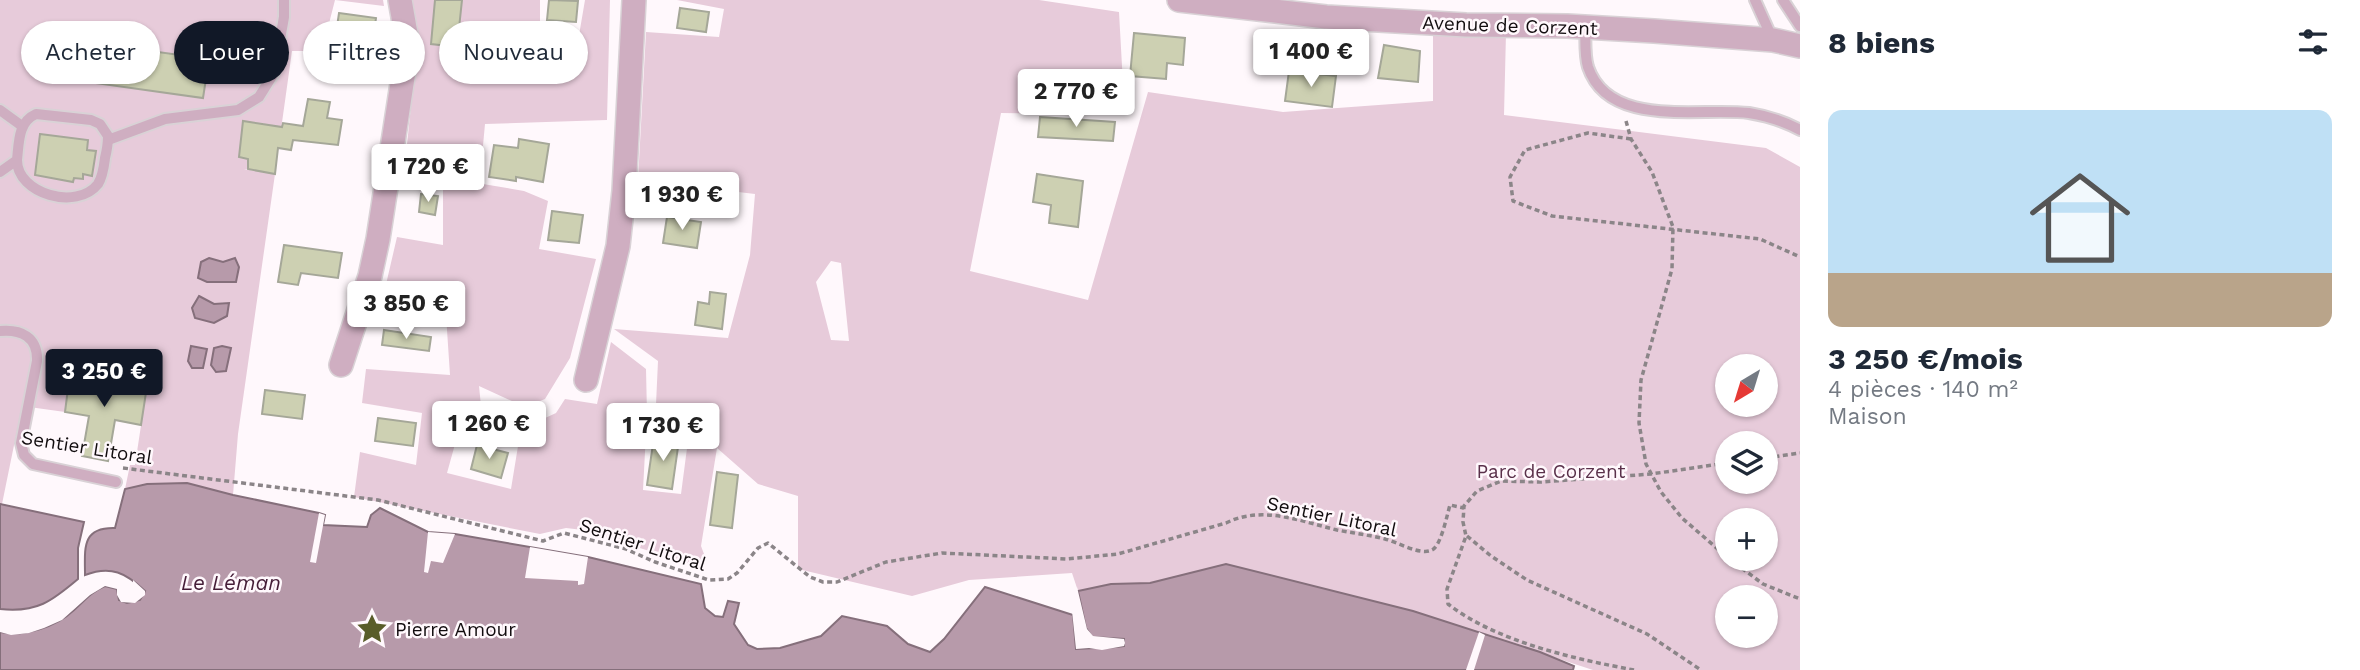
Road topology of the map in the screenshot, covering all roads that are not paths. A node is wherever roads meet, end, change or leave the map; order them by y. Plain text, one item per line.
1 (284, 0) edge
2 (400, 0) edge
3 (634, 0) edge
4 (1179, 0) edge
5 (1746, 0) edge
6 (1783, 0) edge
7 (1757, 5) edge
8 (1585, 22) junction
9 (1800, 26) edge
10 (1773, 40) junction
11 (1800, 46) edge
12 (0, 110) edge
13 (22, 126) junction
14 (1800, 130) edge
15 (108, 140) junction
16 (16, 160) junction
17 (0, 172) edge
18 (0, 331) edge
19 (341, 365) dead end
20 (586, 380) dead end
21 (116, 482) dead end

1 - 15 lane
2 - 19 street
3 - 20 street
4 - 8 street, Avenue de Corzent
5 - 7 lane
6 - 9 lane
7 - 10 lane
8 - 10 street, Avenue de Corzent
8 - 14 lane
10 - 11 street, Avenue de Corzent
12 - 13 lane
13 - 15 lane
13 - 16 lane
15 - 16 lane
16 - 17 lane
18 - 21 lane

